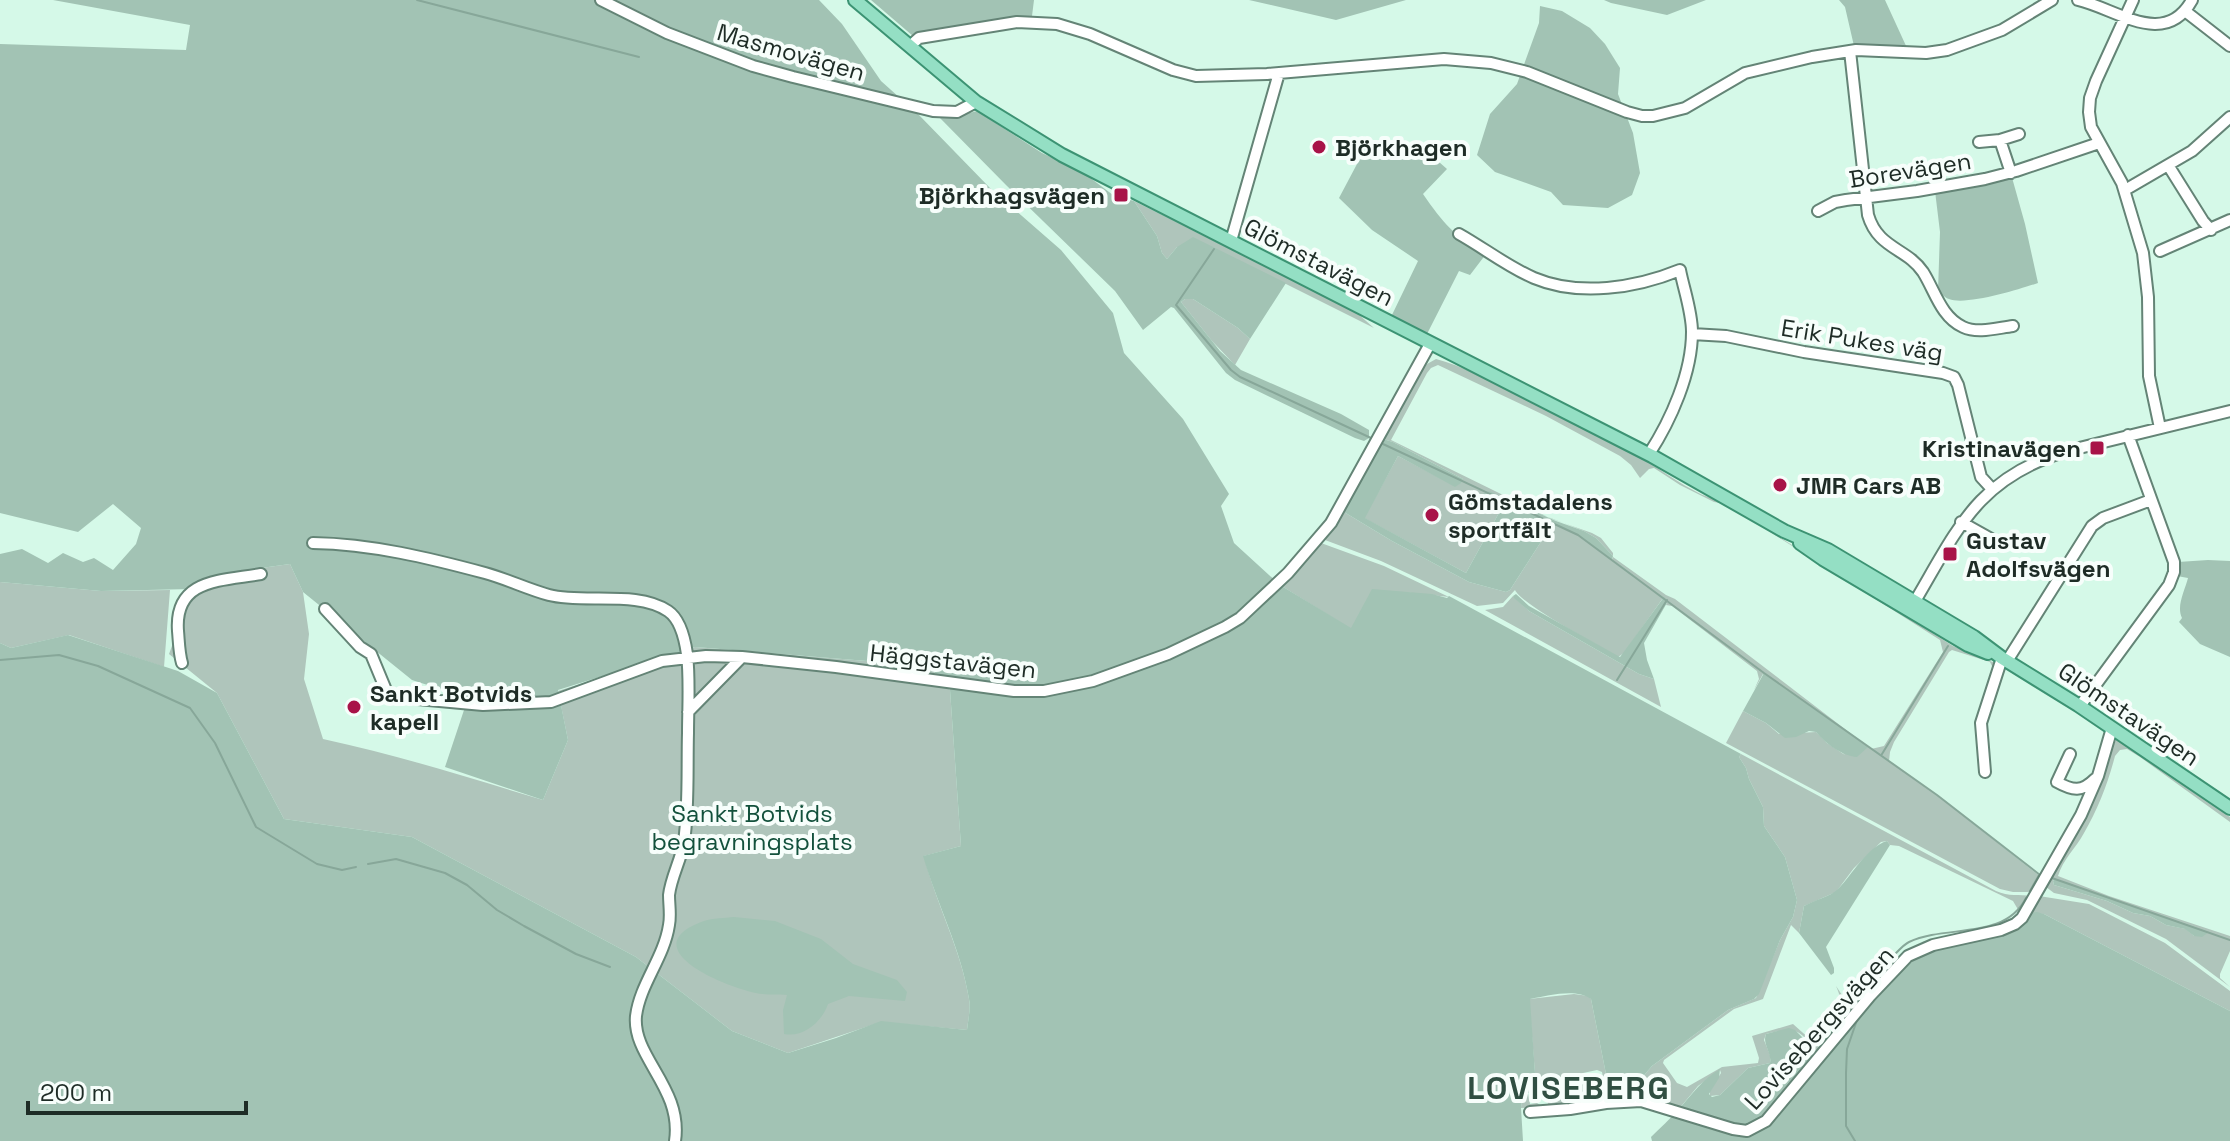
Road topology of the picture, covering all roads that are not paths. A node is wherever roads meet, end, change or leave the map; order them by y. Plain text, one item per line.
1 (601, 0) edge
2 (855, 0) edge
3 (2052, 0) edge
4 (2078, 0) edge
5 (2133, 0) edge
6 (2192, 0) edge
7 (2185, 11) junction
8 (2127, 17) junction
9 (910, 46) junction
10 (2230, 46) edge
11 (1850, 51) junction
12 (1279, 73) junction
13 (976, 102) junction
14 (2230, 117) edge
15 (2019, 134) dead end
16 (2000, 140) junction
17 (1979, 142) dead end
18 (2099, 143) junction
19 (2168, 165) junction
20 (2011, 173) junction
21 (2125, 190) junction
22 (1866, 197) junction
23 (1818, 211) dead end
24 (2230, 220) edge
25 (2211, 230) junction
26 (1459, 234) dead end
27 (1231, 241) junction
28 (2160, 251) dead end
29 (2013, 326) dead end
30 (1692, 334) junction
31 (1430, 344) junction
32 (2230, 411) edge
33 (2160, 428) junction
34 (2128, 435) junction
35 (1649, 454) junction
36 (1992, 489) junction
37 (2151, 500) junction
38 (1961, 522) junction
39 (1995, 541) dead end
40 (313, 543) dead end
41 (261, 574) dead end
42 (1913, 605) junction
43 (325, 609) dead end
44 (687, 657) junction
45 (742, 657) junction
46 (2005, 660) junction
47 (182, 663) dead end
48 (2080, 706) junction
49 (688, 712) junction
50 (2112, 728) junction
51 (2070, 754) dead end
52 (1985, 772) dead end
53 (2098, 776) junction
54 (2230, 808) edge
55 (1530, 1112) dead end
56 (675, 1141) edge

1 - 13 street, Masmovägen
2 - 9 main road, Glömstavägen
3 - 11 street
4 - 8 street
5 - 8 street
6 - 7 street
7 - 8 street
7 - 10 street
8 - 18 street
9 - 12 street
9 - 13 main road, Glömstavägen
11 - 12 street
11 - 22 street
12 - 27 street
13 - 27 main road, Glömstavägen
14 - 19 street
15 - 16 street, Borevägen
16 - 17 street, Borevägen
16 - 20 street, Borevägen
18 - 20 street, Borevägen
18 - 21 street
19 - 21 street
19 - 25 street
20 - 22 street, Borevägen
21 - 33 street
22 - 23 street, Borevägen
22 - 29 street
24 - 25 street
25 - 28 street
26 - 30 street
27 - 31 main road, Glömstavägen
30 - 35 street
30 - 36 street, Erik Pukes väg
31 - 35 main road, Glömstavägen
31 - 45 street, Häggstavägen
32 - 33 street
33 - 34 street
34 - 36 street
34 - 37 street
35 - 42 main road, Glömstavägen
36 - 38 street
37 - 46 street
37 - 48 street
38 - 39 street
38 - 42 street
40 - 44 street
41 - 47 street
42 - 46 main road, Glömstavägen
43 - 44 street, Häggstavägen
44 - 45 street, Häggstavägen
44 - 49 street
45 - 49 street
46 - 48 main road, Glömstavägen
46 - 52 street
48 - 50 main road, Glömstavägen
49 - 56 street
50 - 53 street, Lovisebergsvägen
50 - 54 main road, Glömstavägen
51 - 53 street
53 - 55 street, Lovisebergsvägen

